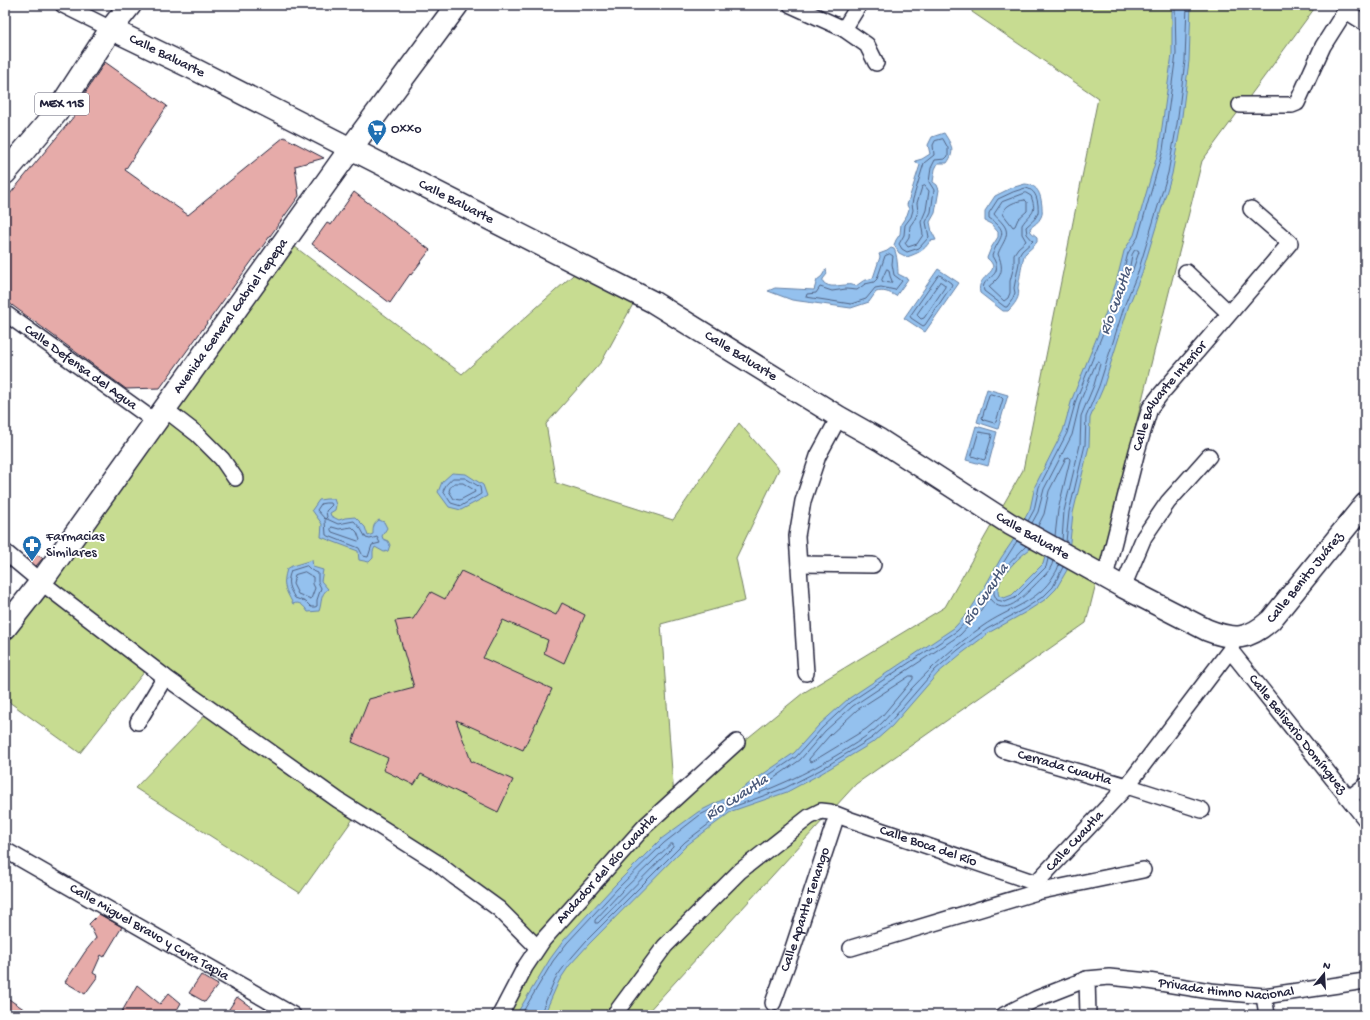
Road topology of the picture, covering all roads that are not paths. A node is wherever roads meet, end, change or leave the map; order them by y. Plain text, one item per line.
1 (63, 5) edge
2 (130, 5) edge
3 (457, 5) edge
4 (791, 5) edge
5 (859, 5) edge
6 (1347, 8) edge
7 (1365, 23) edge
8 (111, 29) junction
9 (844, 29) junction
10 (876, 64) dead end
11 (1240, 105) dead end
12 (351, 148) junction
13 (5, 174) edge
14 (1251, 209) dead end
15 (1186, 272) dead end
16 (5, 312) edge
17 (1229, 313) junction
18 (161, 416) junction
19 (839, 417) junction
20 (1209, 456) dead end
21 (234, 478) dead end
22 (1365, 504) edge
23 (5, 552) edge
24 (799, 564) junction
25 (873, 565) dead end
26 (1105, 577) junction
27 (41, 582) junction
28 (1123, 587) junction
29 (5, 628) edge
30 (1233, 644) junction
31 (806, 673) dead end
32 (164, 678) junction
33 (138, 722) dead end
34 (737, 742) dead end
35 (1003, 750) dead end
36 (1127, 786) junction
37 (1365, 786) edge
38 (1349, 798) junction
39 (1202, 810) dead end
40 (838, 816) junction
41 (1365, 819) edge
42 (5, 850) edge
43 (1143, 870) dead end
44 (1036, 887) junction
45 (537, 947) junction
46 (852, 948) dead end
47 (1087, 979) junction
48 (1365, 981) edge
49 (1264, 996) junction
50 (1036, 999) junction
51 (773, 1003) dead end
52 (293, 1015) edge
53 (500, 1015) edge
54 (614, 1015) edge
55 (1004, 1015) edge
56 (1035, 1015) edge
57 (1088, 1015) edge
58 (1267, 1015) edge

1 - 8 street, Calle Baluarte
2 - 8 main road, MEX 115
3 - 12 main road, Avenida General Gabriel Tepepa
4 - 9 street
5 - 9 street
6 - 7 street
6 - 11 street
8 - 12 street, Calle Baluarte
8 - 13 main road, MEX 115
9 - 10 street
12 - 18 main road, Avenida General Gabriel Tepepa
12 - 19 street, Calle Baluarte
14 - 17 street, Calle Baluarte Interior
15 - 17 street
16 - 18 street, Calle Defensa del Agua
17 - 26 street, Calle Baluarte Interior
18 - 21 street, Calle Defensa del Agua
18 - 27 main road, Avenida General Gabriel Tepepa
19 - 24 street
19 - 26 street, Calle Baluarte
20 - 28 street
22 - 30 street, Calle Benito Juárez
23 - 27 street
24 - 25 street
24 - 31 street
26 - 28 street, Calle Baluarte
27 - 29 main road, Avenida General Gabriel Tepepa
27 - 32 street
28 - 30 street, Calle Baluarte
30 - 36 street, Calle Cuautla
30 - 38 street, Calle Belisario Domínguez
32 - 33 street
32 - 45 street
34 - 45 street, Andador del Río Cuautla
35 - 36 street, Cerrada Cuautla
36 - 39 street, Cerrada Cuautla
36 - 44 street, Calle Cuautla
37 - 38 street
38 - 41 street, Calle Belisario Domínguez
40 - 44 street, Calle Boca del Río
40 - 51 street, Calle Apantle Tenango
40 - 54 street, Calle Boca del Río
42 - 52 street, Calle Miguel Bravo y Cura Tapia
43 - 44 street
44 - 46 street, Calle Cuautla
45 - 53 street, Andador del Río Cuautla
47 - 49 street, Privada Himno Nacional
47 - 50 street, Privada Himno Nacional
47 - 57 street
48 - 49 street, Privada Himno Nacional
49 - 58 street
50 - 55 street, Privada Himno Nacional
50 - 56 street

